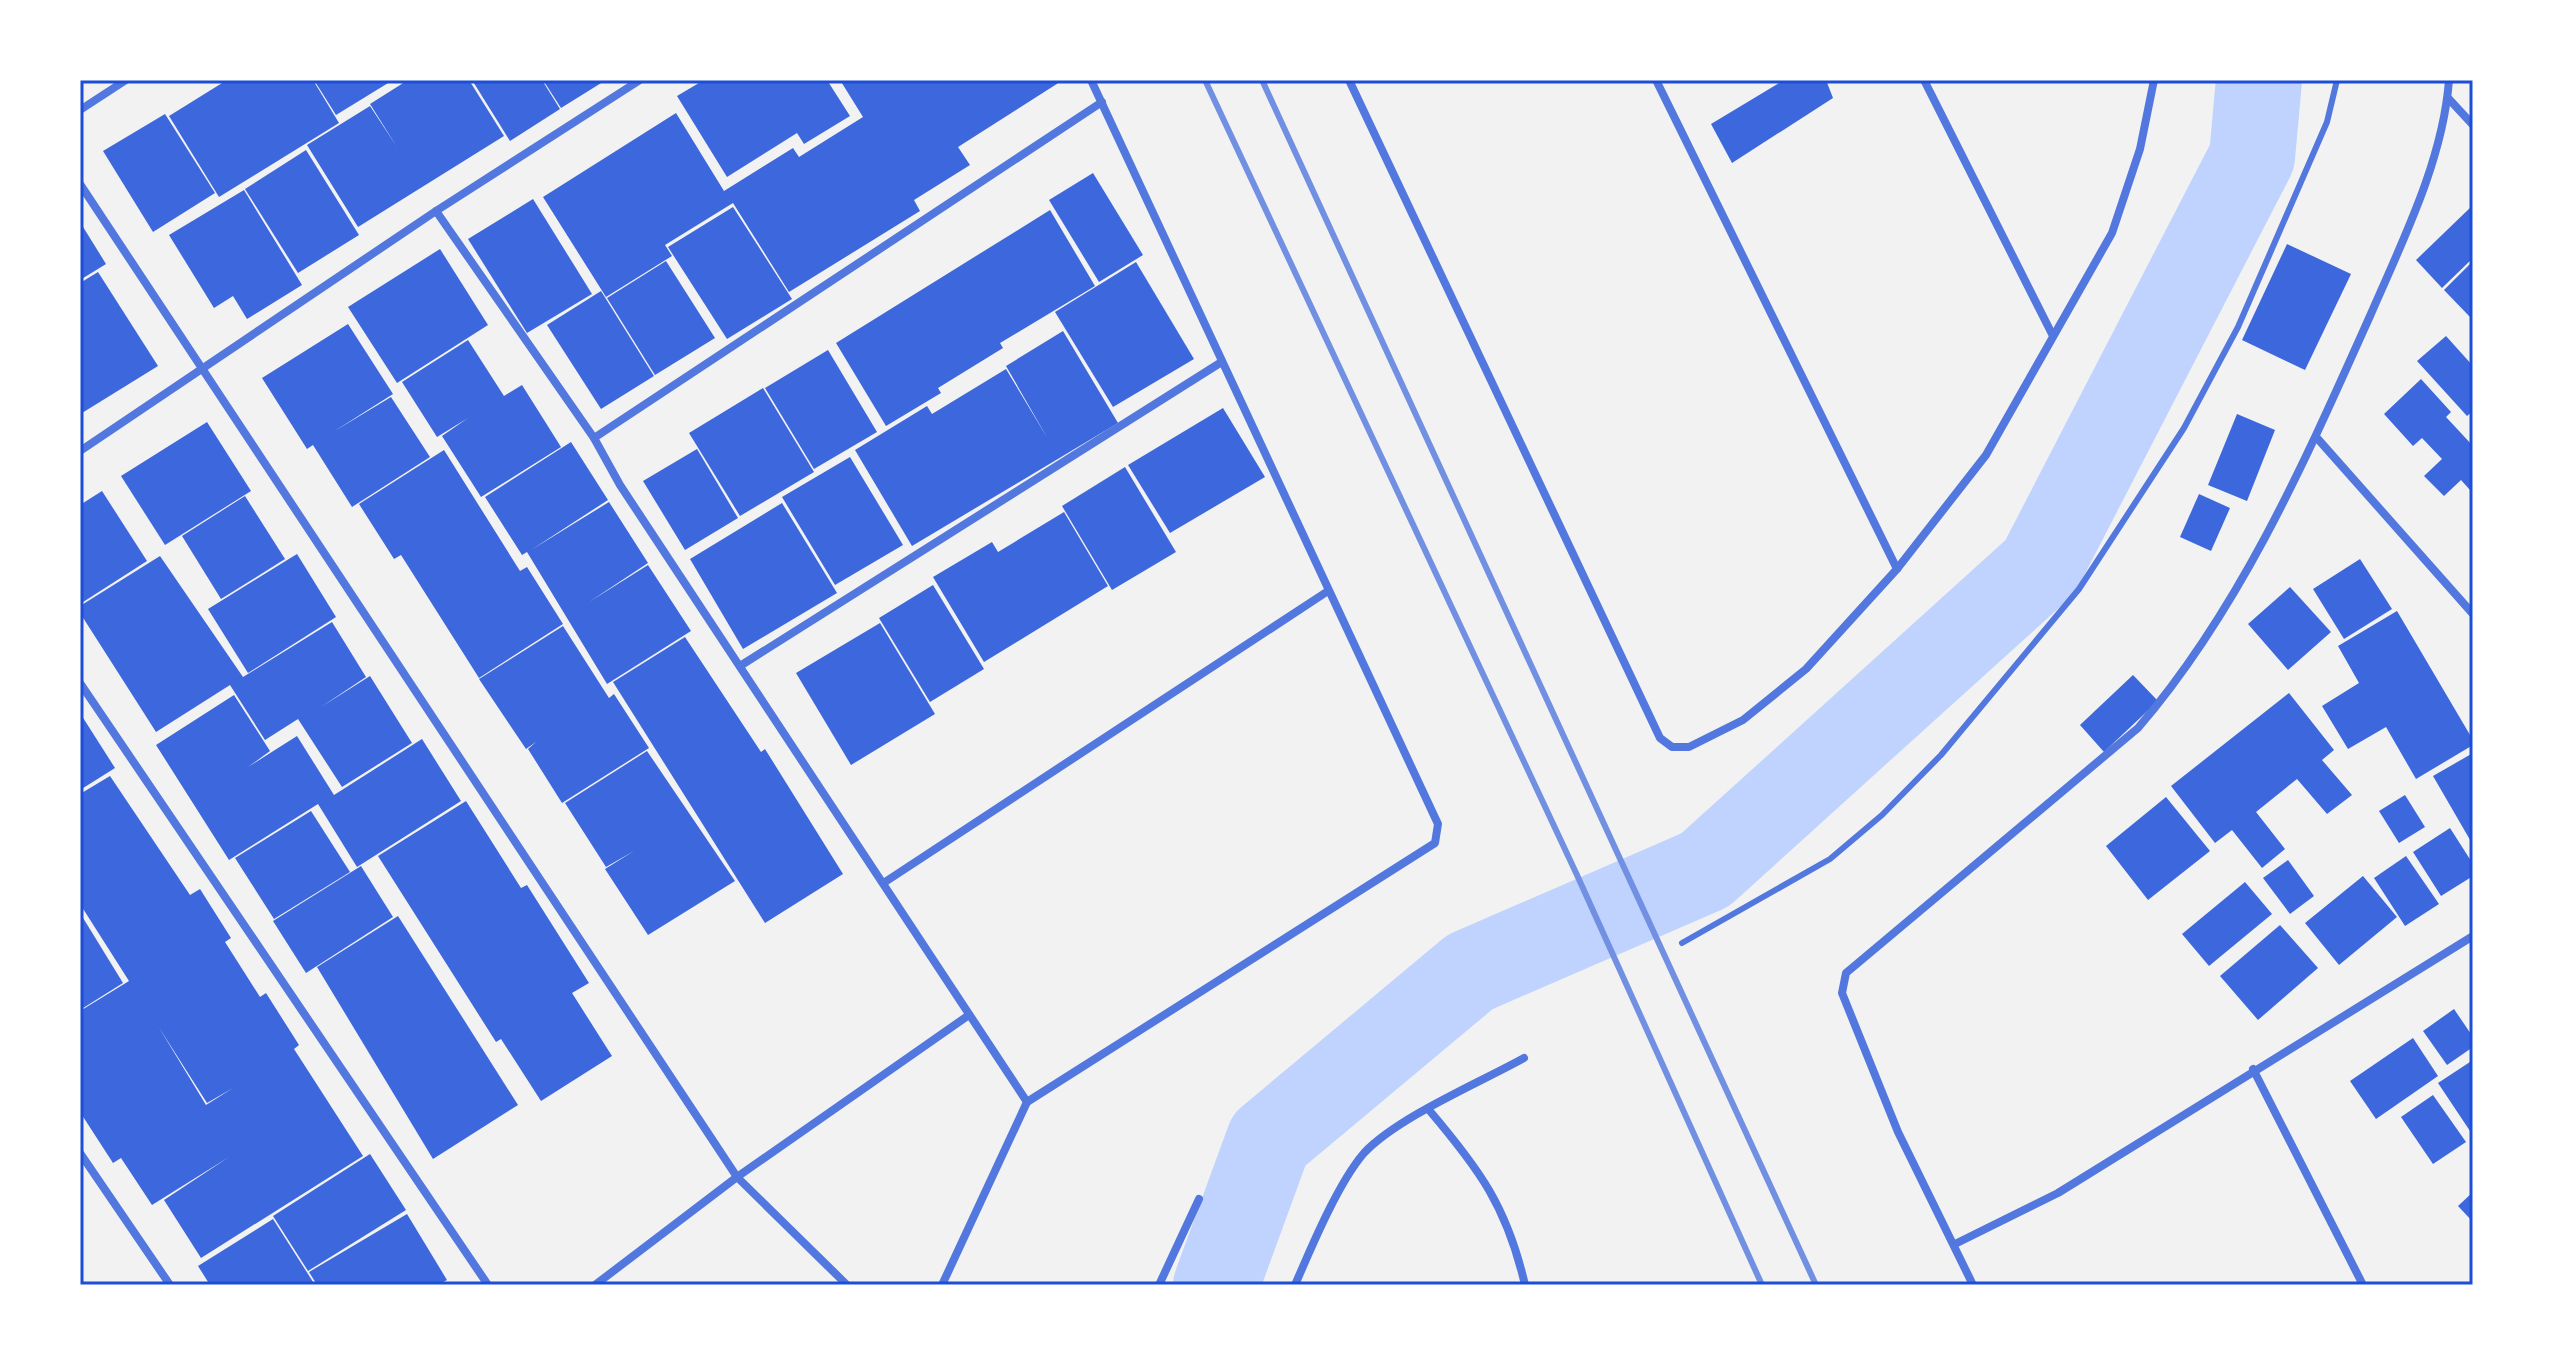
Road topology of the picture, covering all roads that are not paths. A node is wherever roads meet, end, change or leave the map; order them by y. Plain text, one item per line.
1 (126, 80) edge
2 (640, 80) edge
3 (1091, 80) edge
4 (1349, 80) edge
5 (1656, 80) edge
6 (1924, 80) edge
7 (2154, 80) edge
8 (2337, 80) edge
9 (2449, 80) edge
10 (2448, 98) junction
11 (1102, 102) junction
12 (80, 110) edge
13 (2473, 125) edge
14 (80, 184) edge
15 (436, 211) junction
16 (2052, 334) junction
17 (1220, 363) junction
18 (201, 368) junction
19 (594, 438) junction
20 (2317, 438) junction
21 (80, 451) edge
22 (1897, 569) junction
23 (1328, 591) junction
24 (2473, 614) edge
25 (740, 666) junction
26 (80, 683) edge
27 (885, 882) junction
28 (2473, 936) edge
29 (1682, 943) dead end
30 (969, 1015) junction
31 (1524, 1058) dead end
32 (2253, 1069) junction
33 (1027, 1102) junction
34 (1429, 1110) junction
35 (80, 1153) edge
36 (737, 1177) junction
37 (1199, 1199) dead end
38 (1955, 1244) junction
39 (170, 1285) edge
40 (488, 1285) edge
41 (595, 1285) edge
42 (847, 1285) edge
43 (942, 1285) edge
44 (1159, 1285) edge
45 (1295, 1285) edge
46 (1525, 1285) edge
47 (1973, 1285) edge
48 (2363, 1285) edge

1 - 12 street
2 - 15 street
3 - 11 street
4 - 22 street
5 - 22 street
6 - 16 street
7 - 16 street
8 - 29 lane
9 - 10 street
10 - 13 street
10 - 20 street
11 - 17 street
11 - 19 street
14 - 18 street
15 - 18 street
15 - 19 street
16 - 22 street
17 - 23 street
17 - 25 street
18 - 21 street
18 - 36 street
19 - 25 street
20 - 24 street
20 - 38 street
23 - 27 street
23 - 33 street
25 - 27 street
26 - 40 street
27 - 30 street
28 - 32 street
30 - 33 street
30 - 36 street
31 - 34 street
32 - 38 street
32 - 48 street
33 - 43 street
34 - 45 street
34 - 46 street
35 - 39 street
36 - 41 street
36 - 42 street
37 - 44 street
38 - 47 street

